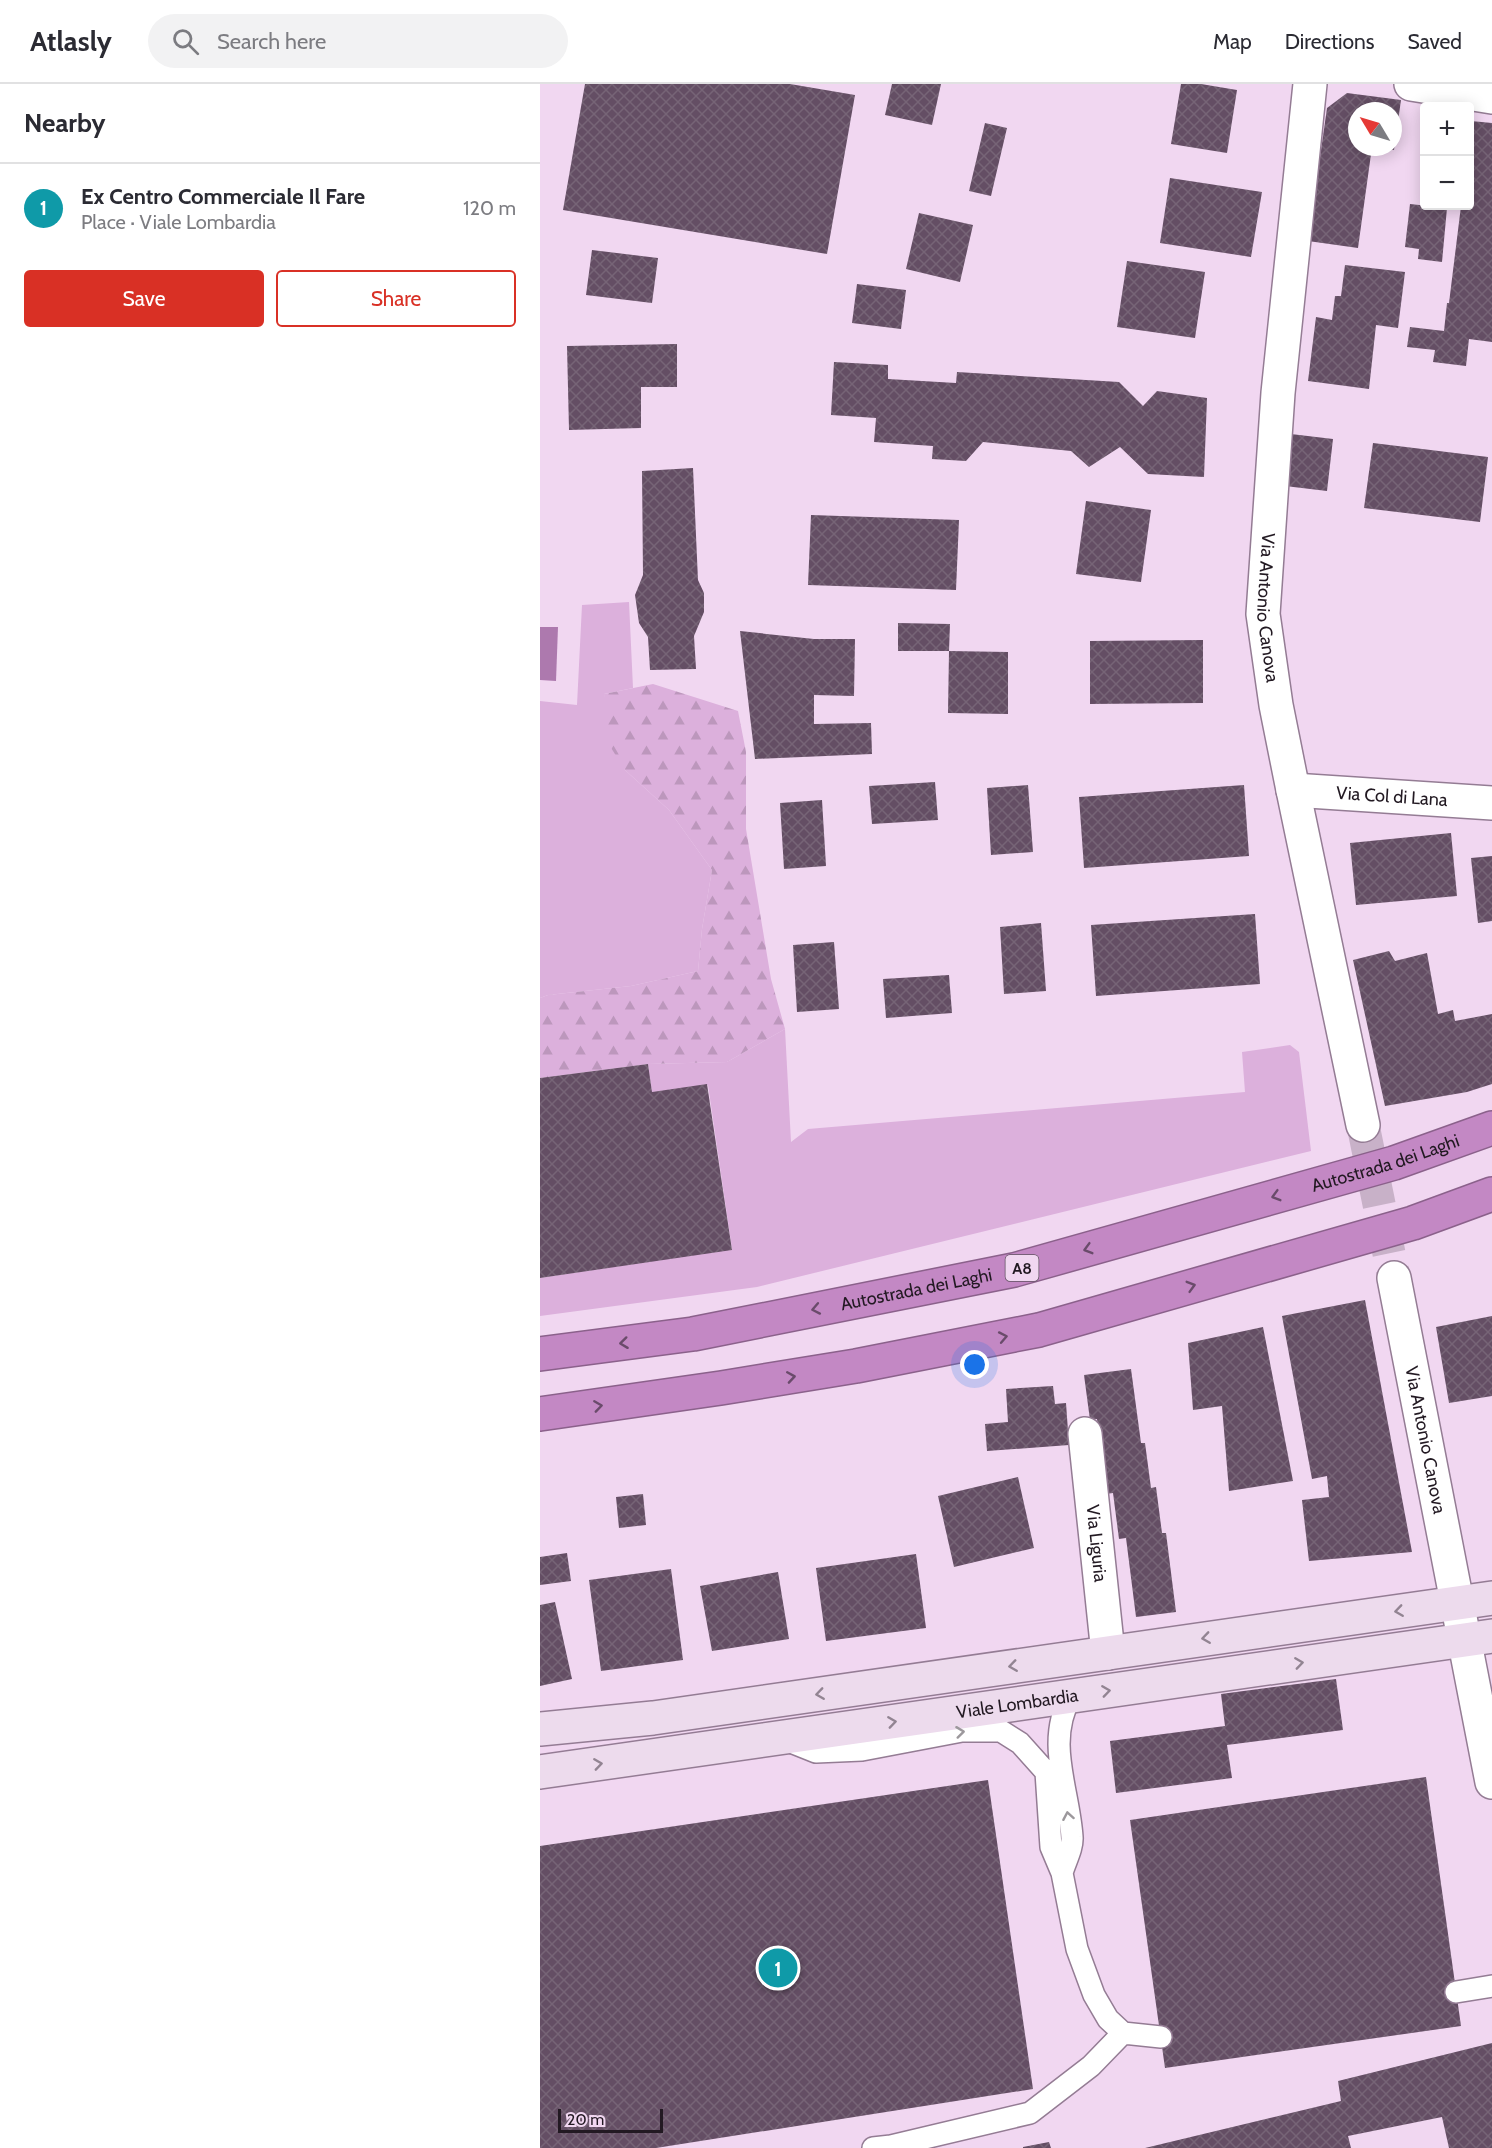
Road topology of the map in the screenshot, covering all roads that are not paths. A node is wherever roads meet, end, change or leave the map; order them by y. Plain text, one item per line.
1 (1310, 84) edge
2 (1411, 84) edge
3 (1492, 97) edge
4 (1293, 790) junction
5 (1492, 803) edge
6 (1363, 1125) tunnel mouth
7 (1492, 1128) edge
8 (1492, 1194) edge
9 (1394, 1278) tunnel mouth
10 (540, 1354) edge
11 (540, 1414) edge
12 (1085, 1434) dead end
13 (1492, 1598) edge
14 (1457, 1602) junction
15 (1479, 1638) edge
16 (1108, 1653) junction
17 (1071, 1696) junction
18 (540, 1730) edge
19 (780, 1738) junction
20 (540, 1772) edge
21 (1492, 1782) edge
22 (1062, 1872) junction
23 (1492, 1986) edge
24 (1456, 1992) dead end
25 (1123, 2033) junction
26 (1161, 2037) dead end
27 (873, 2148) edge

1 - 4 street, Via Antonio Canova
2 - 3 street
4 - 5 street, Via Col di Lana
4 - 6 street, Via Antonio Canova
7 -> 10 highway, Autostrada dei Laghi / A8
11 -> 8 highway
9 - 14 street, Via Antonio Canova
12 - 16 street, Via Liguria
13 - 14 main road, Viale Lombardia
14 - 15 street, Via Antonio Canova
14 -> 16 main road, Viale Lombardia
17 -> 15 main road, Viale Lombardia
15 - 21 street, Via Antonio Canova
16 -> 18 main road, Viale Lombardia
19 -> 17 main road, Viale Lombardia
22 -> 17 lane
20 -> 19 main road, Viale Lombardia
19 -> 22 lane
22 - 25 lane
23 - 24 lane
25 - 26 lane
25 - 27 lane

